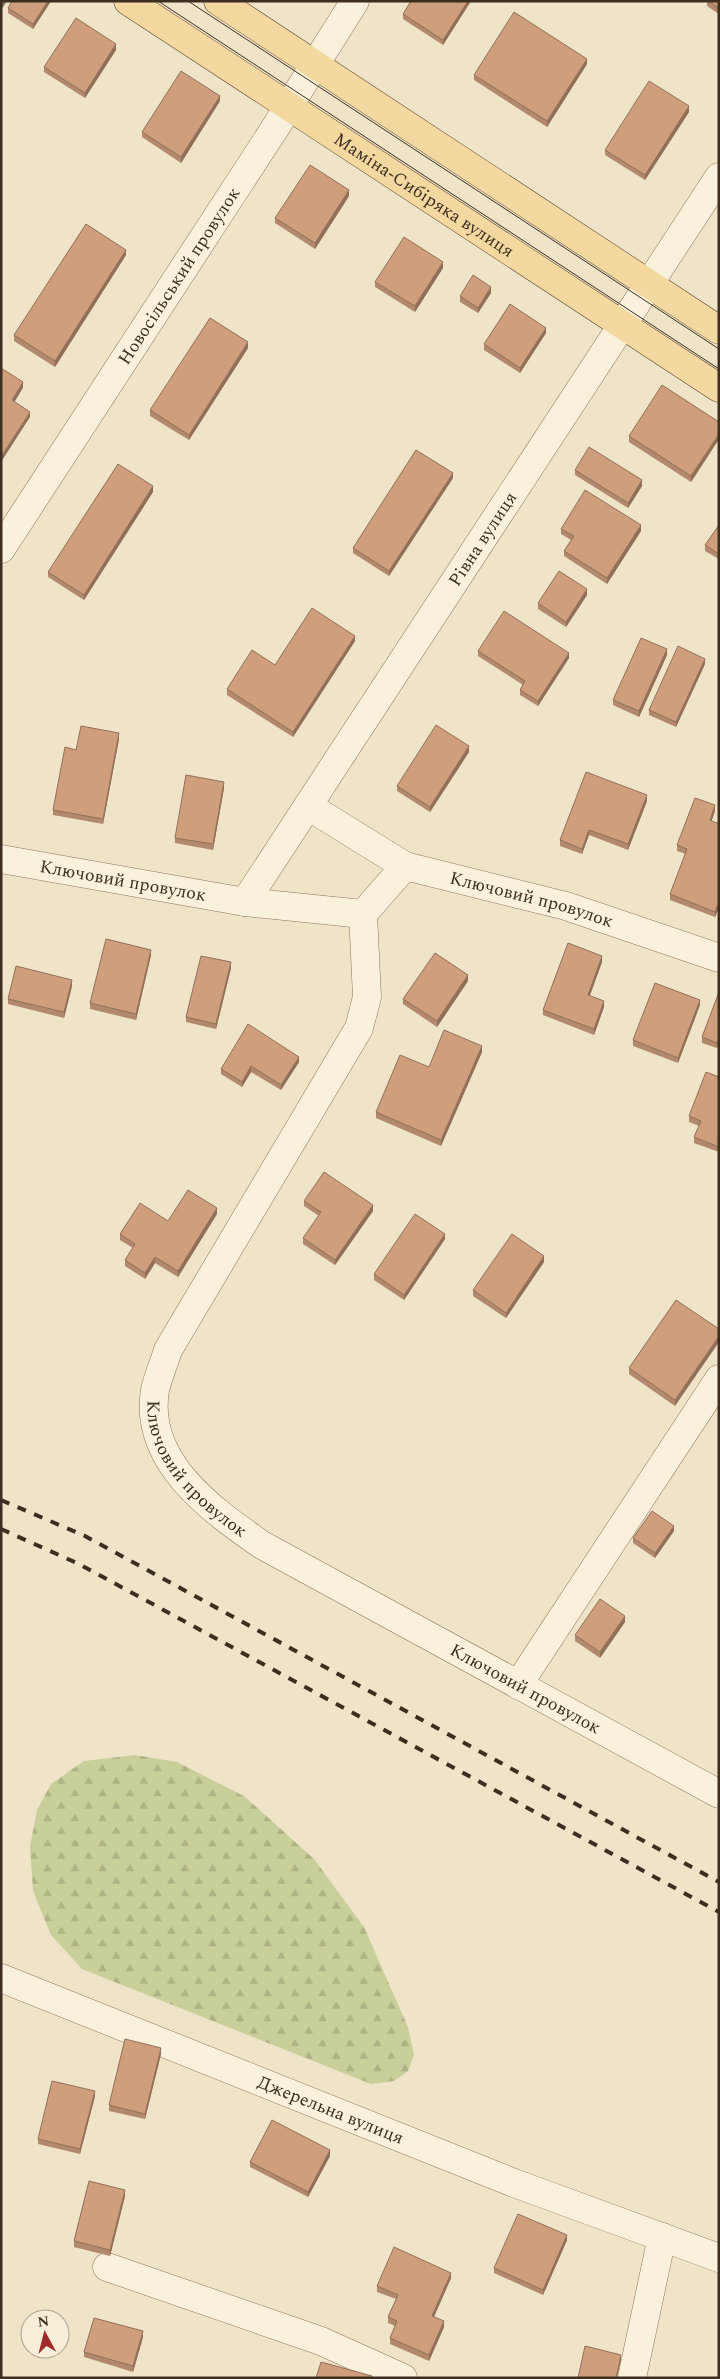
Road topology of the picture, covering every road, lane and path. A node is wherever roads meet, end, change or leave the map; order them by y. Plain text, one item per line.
1 (128, 1) edge
2 (218, 1) edge
3 (355, 1) edge
4 (315, 65) junction
5 (289, 107) junction
6 (719, 177) edge
7 (650, 284) junction
8 (623, 326) junction
9 (719, 330) edge
10 (719, 388) edge
11 (1, 549) edge
12 (308, 806) junction
13 (1, 859) edge
14 (404, 866) junction
15 (246, 902) junction
16 (363, 914) junction
17 (719, 958) edge
18 (719, 1379) edge
19 (518, 1685) junction
20 (719, 1794) edge
21 (1, 1978) edge
22 (662, 2237) junction
23 (719, 2258) edge
24 (107, 2267) dead end
25 (403, 2378) edge
26 (632, 2378) edge

1 - 5 main road, Маміна-Сибіряка вулиця
2 - 4 main road
3 - 4 street, Новосільський провулок
4 - 5 street, Новосільський провулок
4 - 7 main road
5 - 8 main road, Маміна-Сибіряка вулиця
5 - 11 street, Новосільський провулок
6 - 7 street, Рівна вулиця
7 - 8 street, Рівна вулиця
7 - 9 main road
8 - 10 main road, Маміна-Сибіряка вулиця
8 - 12 street, Рівна вулиця
12 - 14 street, Ключовий провулок
12 - 15 street, Рівна вулиця
13 - 15 street, Ключовий провулок
14 - 16 street
14 - 17 street, Ключовий провулок
15 - 16 street, Ключовий провулок
16 - 19 street, Ключовий провулок
18 - 19 street
19 - 20 street, Ключовий провулок
21 - 22 street, Джерельна вулиця
22 - 23 street, Джерельна вулиця
22 - 26 street
24 - 25 street

